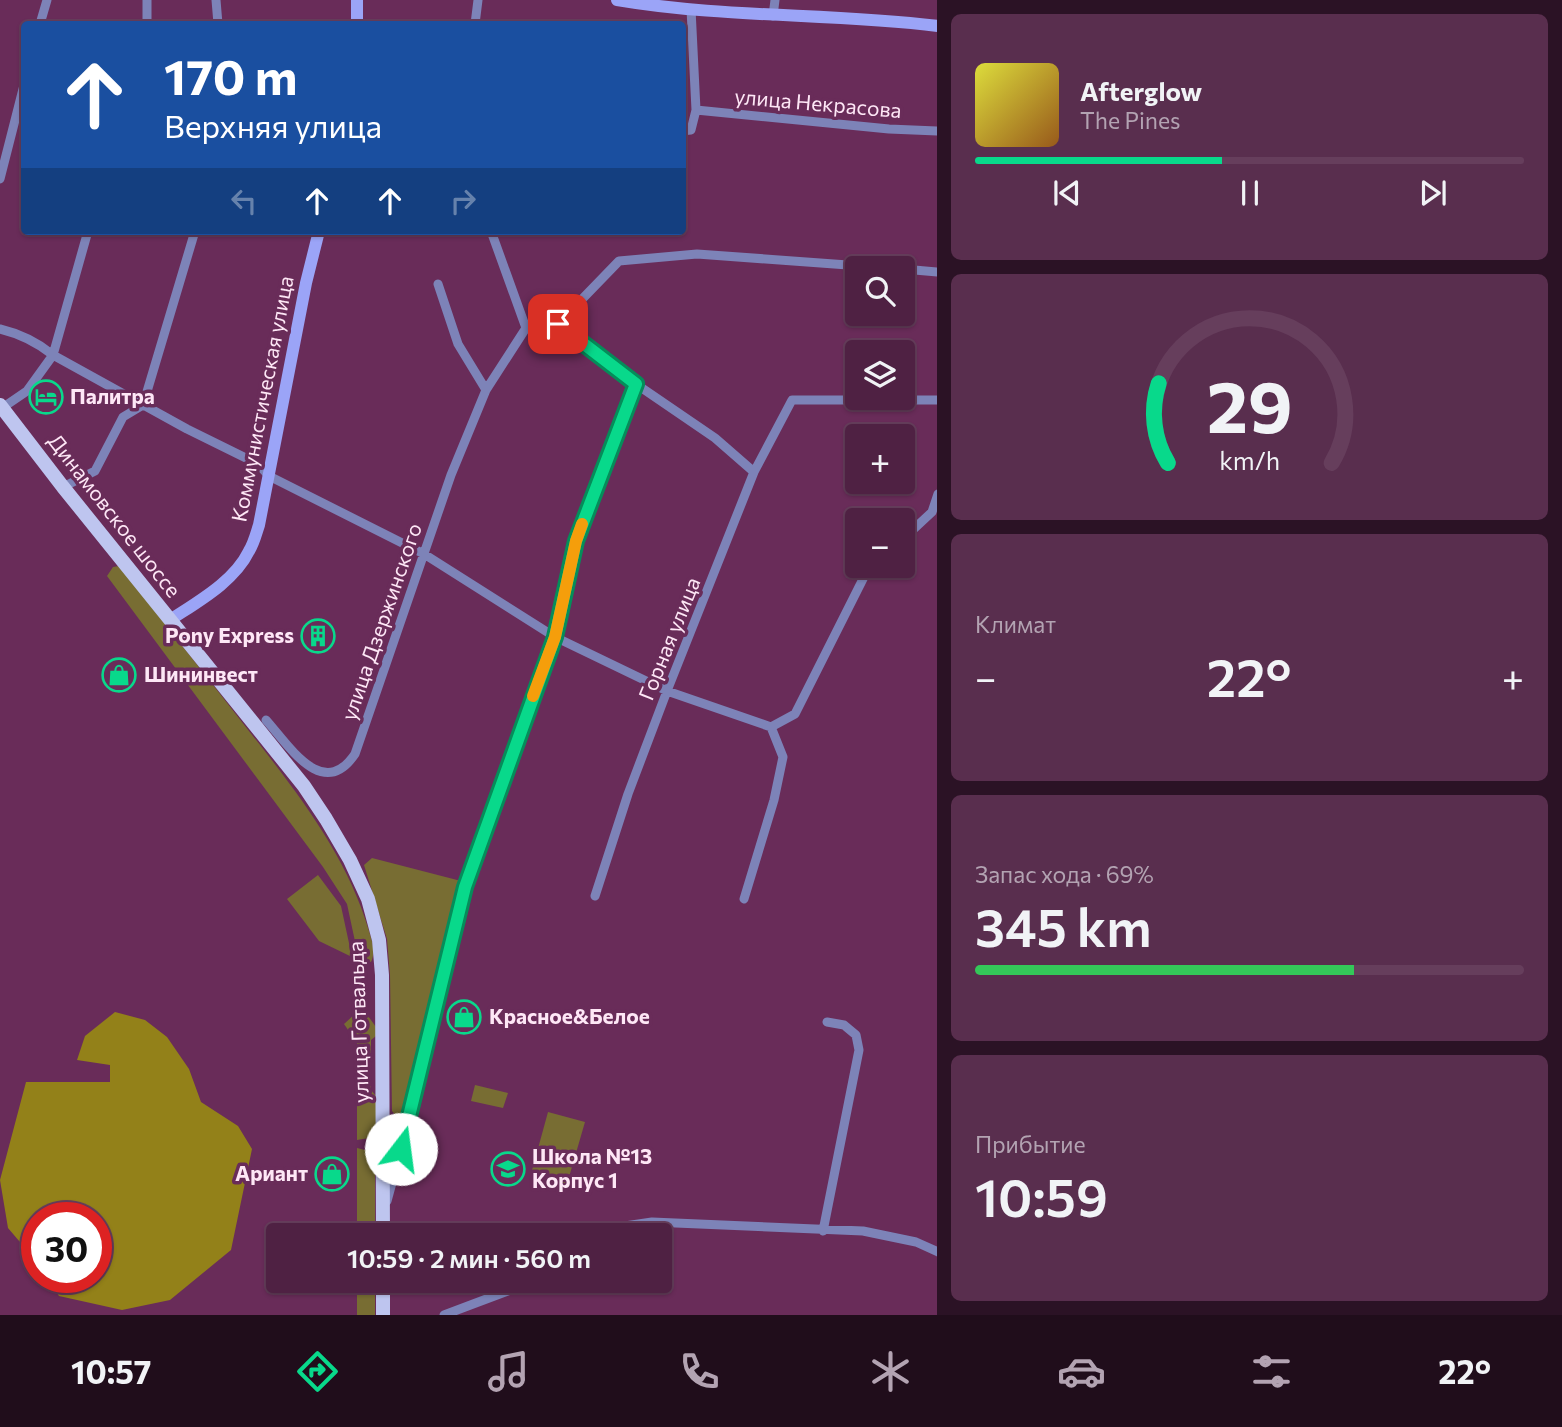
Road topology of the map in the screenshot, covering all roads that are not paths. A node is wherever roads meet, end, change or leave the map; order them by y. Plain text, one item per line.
1 (47, 0) edge
2 (147, 0) edge
3 (216, 0) edge
4 (358, 0) edge
5 (478, 0) edge
6 (617, 0) edge
7 (775, 0) edge
8 (691, 9) junction
9 (774, 16) junction
10 (41, 21) edge
11 (147, 21) edge
12 (218, 21) edge
13 (356, 21) edge
14 (475, 21) edge
15 (937, 26) edge
16 (21, 97) edge
17 (696, 110) junction
18 (687, 130) edge
19 (937, 131) edge
20 (0, 179) edge
21 (87, 235) edge
22 (194, 235) edge
23 (318, 235) edge
24 (492, 235) edge
25 (845, 265) edge
26 (915, 270) edge
27 (937, 272) edge
28 (438, 284) dead end
29 (558, 324) junction
30 (526, 328) junction
31 (0, 330) edge
32 (54, 355) junction
33 (636, 384) junction
34 (486, 390) junction
35 (937, 400) edge
36 (143, 405) junction
37 (1, 406) edge
38 (754, 472) junction
39 (269, 477) junction
40 (63, 487) junction
41 (937, 494) edge
42 (934, 512) edge
43 (915, 529) edge
44 (424, 554) junction
45 (863, 578) edge
46 (170, 620) junction
47 (555, 637) junction
48 (667, 691) junction
49 (266, 720) dead end
50 (771, 727) junction
51 (596, 896) dead end
52 (744, 900) dead end
53 (827, 1022) dead end
54 (383, 1127) junction
55 (407, 1128) junction
56 (383, 1213) junction
57 (383, 1223) edge
58 (645, 1223) edge
59 (671, 1223) edge
60 (672, 1223) edge
61 (823, 1231) junction
62 (937, 1252) edge
63 (383, 1293) edge
64 (502, 1293) edge
65 (383, 1315) edge
66 (444, 1315) edge

1 - 10 street
2 - 11 street
3 - 12 street
4 - 13 street
5 - 14 street
6 - 8 street
7 - 9 street
8 - 9 street
8 - 17 street
9 - 15 street
16 - 20 street
17 - 18 street
17 - 19 street, улица Некрасова
21 - 32 street
22 - 36 street
23 - 39 street, Коммунистическая улица
24 - 30 street
25 - 29 street
26 - 27 street
28 - 34 street
29 - 30 street
29 - 33 street
30 - 34 street, улица Дзержинского
31 - 32 street
32 - 36 street
32 - 37 street
33 - 38 street
33 - 47 street
34 - 44 street, улица Дзержинского
35 - 38 street, Горная улица
36 - 39 street
36 - 40 street
37 - 40 main road, Динамовское шоссе
38 - 48 street, Горная улица
39 - 44 street
39 - 46 street, Коммунистическая улица
40 - 46 main road, Динамовское шоссе
41 - 42 street
42 - 43 street
44 - 47 street
44 - 49 street, улица Дзержинского
45 - 50 street
46 - 54 main road, улица Готвальда
47 - 48 street
47 - 55 street
48 - 50 street
48 - 51 street, Горная улица
50 - 52 street
53 - 61 street
54 - 55 street
54 - 56 main road, улица Готвальда
55 - 56 street
56 - 57 main road, улица Готвальда
58 - 59 street
60 - 61 street
61 - 62 street
63 - 65 main road
64 - 66 street

